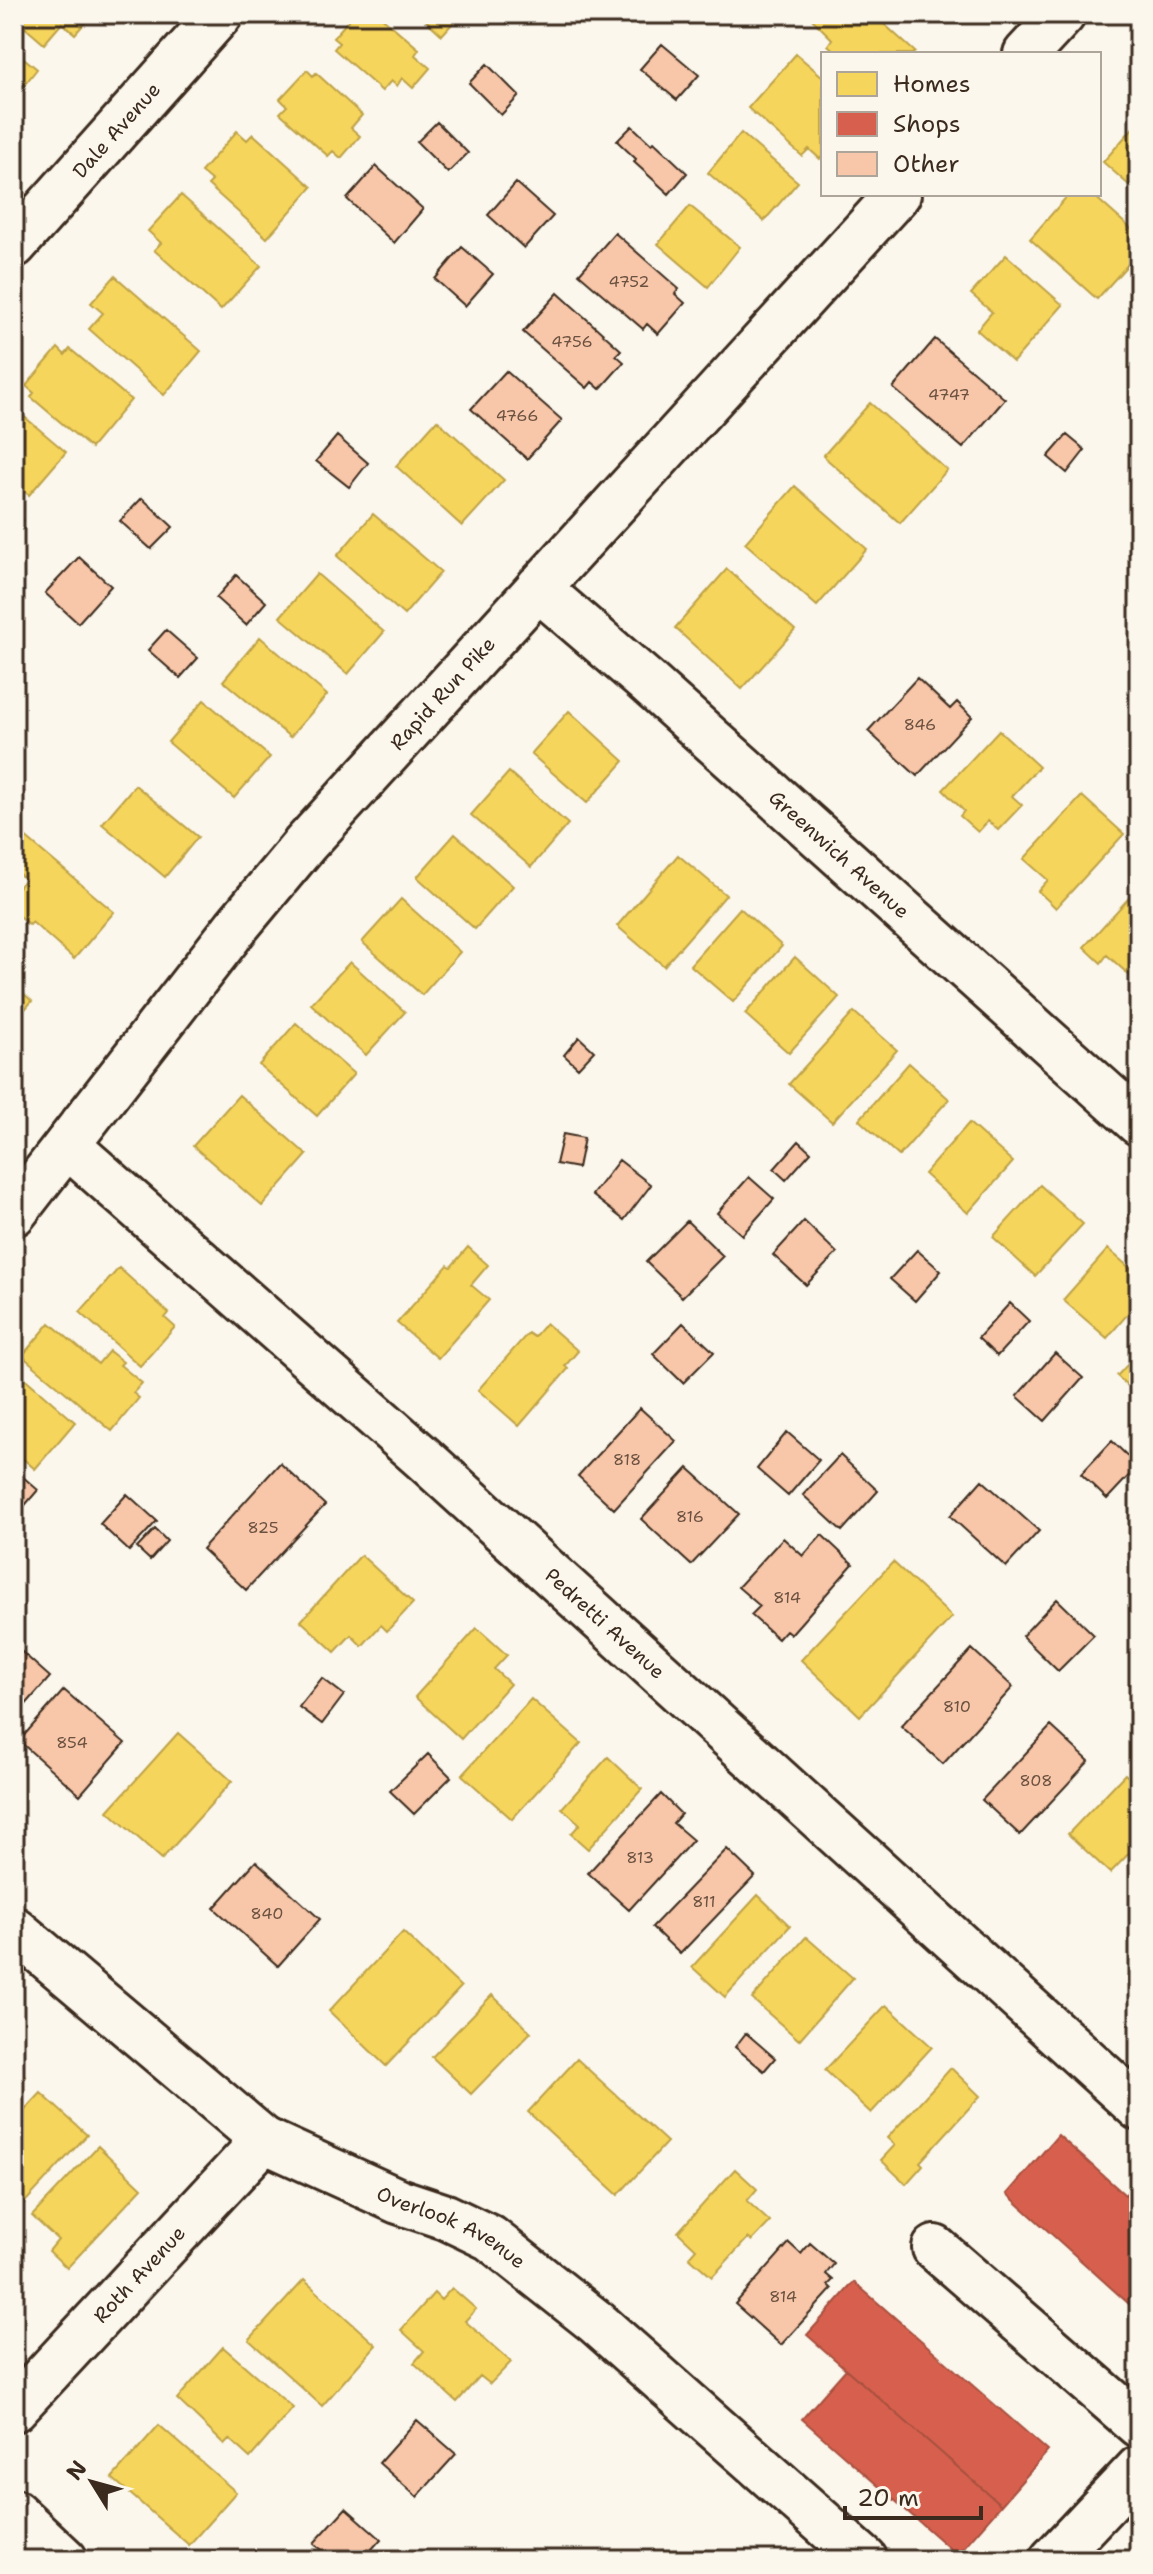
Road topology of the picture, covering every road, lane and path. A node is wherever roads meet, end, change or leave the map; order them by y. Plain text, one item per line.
1 (220, 14) edge
2 (1063, 14) edge
3 (1028, 52) edge
4 (896, 196) edge
5 (14, 245) edge
6 (538, 588) junction
7 (1139, 1123) edge
8 (67, 1145) junction
9 (14, 1213) edge
10 (14, 1929) edge
11 (1139, 2108) edge
12 (264, 2140) junction
13 (935, 2248) dead end
14 (14, 2409) edge
15 (1139, 2425) edge
16 (1139, 2468) edge
17 (14, 2512) edge
18 (65, 2560) edge
19 (865, 2560) edge
20 (1052, 2560) edge

1 - 5 street, Dale Avenue
2 - 3 street
4 - 6 street, Rapid Run Pike
6 - 7 street, Greenwich Avenue
6 - 8 street, Rapid Run Pike
8 - 9 street, Rapid Run Pike
8 - 11 street, Pedretti Avenue
10 - 12 street, Overlook Avenue
12 - 14 street, Roth Avenue
12 - 19 street, Overlook Avenue
13 - 15 street
16 - 20 street
17 - 18 street

